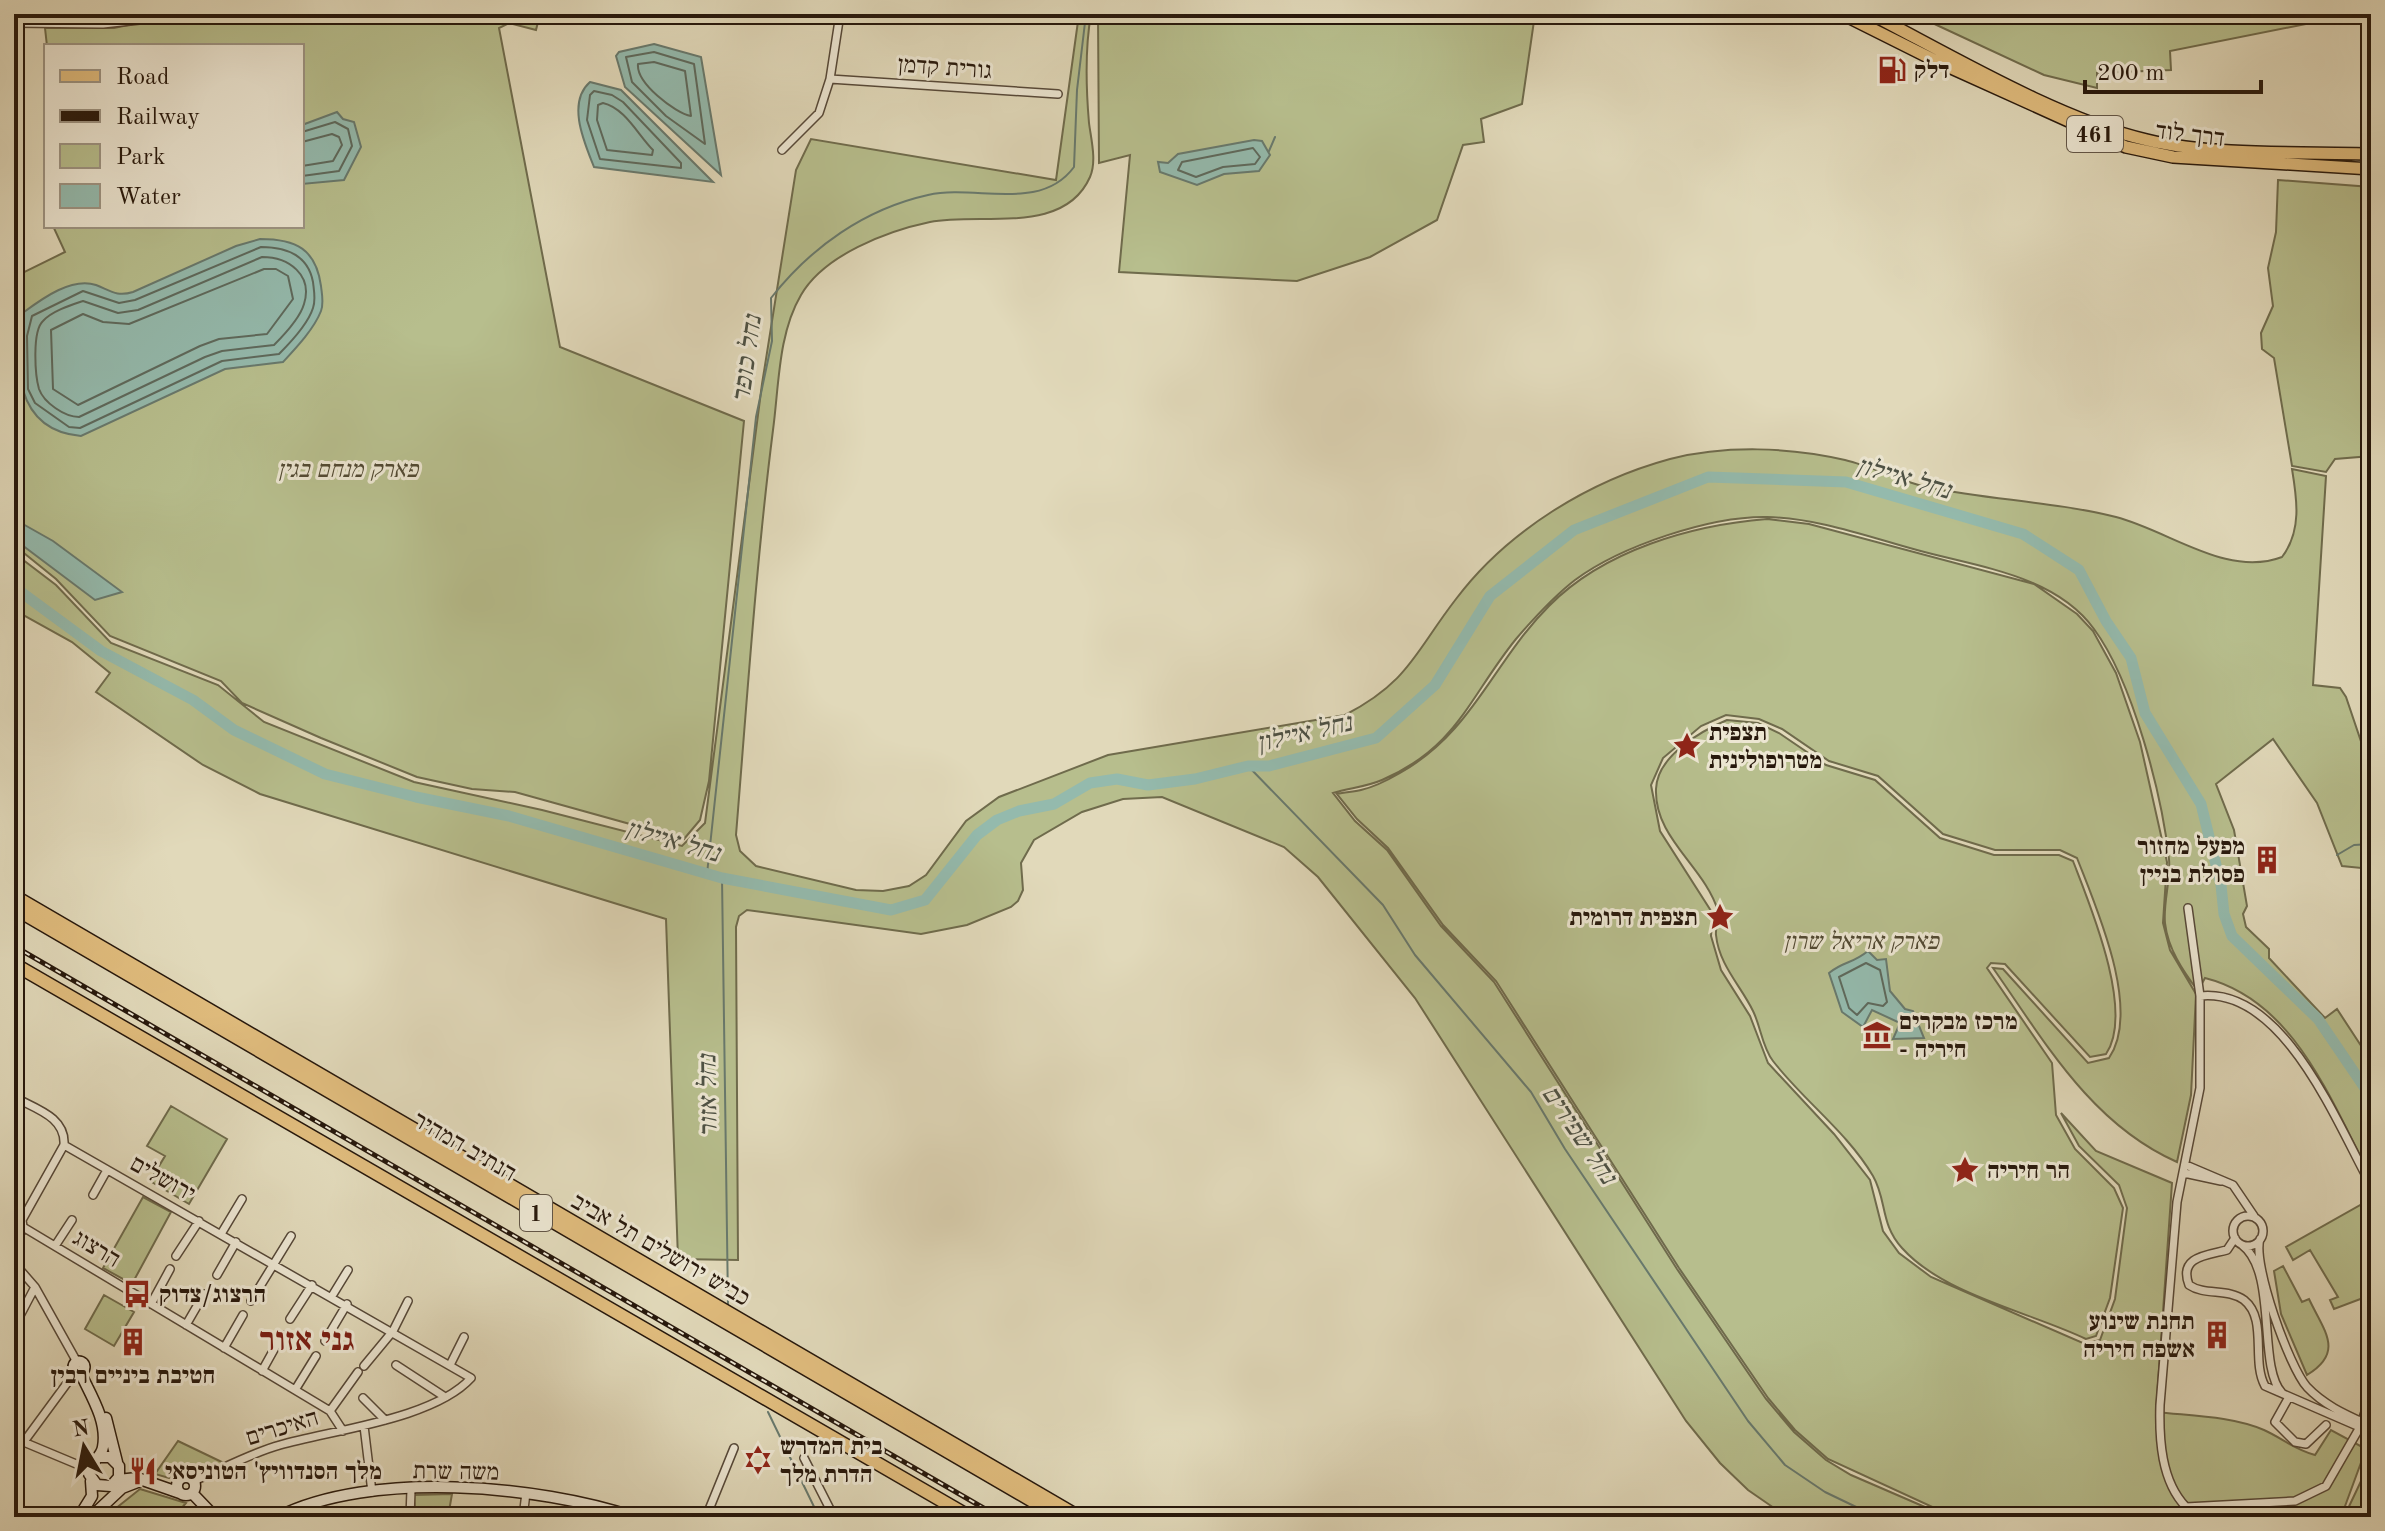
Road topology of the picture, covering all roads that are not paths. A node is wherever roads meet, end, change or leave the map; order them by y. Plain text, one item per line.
1 (194, 14) edge
2 (840, 14) edge
3 (1842, 14) edge
4 (1871, 14) edge
5 (157, 16) edge
6 (14, 23) edge
7 (830, 79) junction
8 (1058, 94) dead end
9 (782, 150) dead end
10 (2371, 154) edge
11 (2371, 169) edge
12 (14, 896) edge
13 (14, 908) edge
14 (2188, 908) dead end
15 (14, 964) edge
16 (2200, 996) junction
17 (14, 1097) edge
18 (64, 1145) junction
19 (2185, 1169) junction
20 (107, 1170) junction
21 (2371, 1185) edge
22 (2236, 1188) junction
23 (93, 1195) dead end
24 (242, 1199) dead end
25 (2256, 1218) junction
26 (72, 1220) dead end
27 (199, 1221) junction
28 (2236, 1221) junction
29 (23, 1227) junction
30 (221, 1234) junction
31 (291, 1236) dead end
32 (2235, 1238) junction
33 (2260, 1239) junction
34 (14, 1241) edge
35 (236, 1242) junction
36 (2242, 1245) junction
37 (55, 1246) junction
38 (176, 1256) dead end
39 (14, 1263) edge
40 (273, 1263) junction
41 (170, 1269) dead end
42 (348, 1270) dead end
43 (217, 1275) dead end
44 (312, 1285) junction
45 (35, 1287) junction
46 (204, 1294) dead end
47 (332, 1296) junction
48 (251, 1301) dead end
49 (408, 1301) dead end
50 (151, 1304) junction
51 (347, 1304) junction
52 (243, 1315) dead end
53 (290, 1319) dead end
54 (186, 1325) junction
55 (14, 1327) edge
56 (393, 1331) junction
57 (282, 1335) dead end
58 (464, 1337) dead end
59 (325, 1341) dead end
60 (224, 1348) junction
61 (316, 1356) dead end
62 (396, 1365) dead end
63 (450, 1365) junction
64 (79, 1369) junction
65 (262, 1371) junction
66 (471, 1378) joint
67 (295, 1390) junction
68 (2371, 1395) edge
69 (445, 1397) junction
70 (2288, 1397) junction
71 (363, 1398) dead end
72 (330, 1411) junction
73 (2371, 1413) edge
74 (385, 1420) junction
75 (2364, 1424) edge
76 (2326, 1425) dead end
77 (364, 1426) junction
78 (343, 1431) junction
79 (2371, 1432) edge
80 (14, 1438) edge
81 (23, 1443) junction
82 (734, 1448) dead end
83 (804, 1458) dead end
84 (60, 1459) junction
85 (96, 1459) junction
86 (118, 1464) junction
87 (90, 1477) junction
88 (143, 1480) junction
89 (194, 1481) junction
90 (114, 1483) junction
91 (179, 1487) junction
92 (411, 1490) junction
93 (372, 1492) junction
94 (192, 1493) junction
95 (526, 1493) junction
96 (79, 1517) edge
97 (90, 1517) edge
98 (215, 1517) edge
99 (278, 1517) edge
100 (410, 1517) edge
101 (523, 1517) edge
102 (634, 1517) edge
103 (706, 1517) edge
104 (834, 1517) edge
105 (970, 1517) edge
106 (1060, 1517) edge
107 (1079, 1517) edge

1 - 5 street
2 - 7 street
3 - 11 main road, דרך לוד / 461
4 - 10 main road, דרך לוד / 461
5 - 6 street
7 - 8 street, גורית קדמן
7 - 9 street
12 - 107 highway, כביש ירושלים תל אביב / 1
13 - 106 highway, הנתיב המהיר / 1
14 - 16 street
15 - 105 highway, 1
16 - 19 street
16 - 21 street
17 - 18 street
18 - 20 street, ירושלים
18 - 29 street
19 - 22 street
19 - 75 street
20 - 23 street, ירושלים
20 - 27 street, ירושלים
22 - 25 street
22 - 28 street
24 - 30 street
25 - 28 street
25 - 33 street
26 - 37 street
27 - 30 street, ירושלים
27 - 38 street, ירושלים
28 - 32 street
29 - 34 street
29 - 37 street, הרצוג
30 - 35 street, ירושלים
31 - 40 street
32 - 36 street
32 - 70 street
33 - 36 street
33 - 75 street
35 - 40 street, ירושלים
35 - 43 street
36 - 70 street
37 - 50 street, הרצוג
39 - 45 street
40 - 44 street, ירושלים
40 - 48 street
41 - 50 street
42 - 47 street
44 - 47 street, ירושלים
44 - 53 street
45 - 55 street
45 - 64 street
46 - 54 street
47 - 51 street, ירושלים
49 - 56 street
50 - 54 street, הרצוג
51 - 56 street, ירושלים
51 - 59 street
52 - 60 street
54 - 60 street, הרצוג
56 - 63 street, ירושלים
56 - 72 street
57 - 65 street
58 - 63 street
60 - 65 street, הרצוג
61 - 67 street
62 - 69 street
63 - 66 street, ירושלים
64 - 81 street
64 - 85 street
64 - 86 street
65 - 67 street, הרצוג
66 - 69 street, האיכרים
67 - 72 street, הרצוג
68 - 75 street
69 - 74 street, האיכרים
70 - 75 street
70 - 76 street
71 - 74 street
72 - 78 street, הרצוג
73 - 75 street
74 - 77 street, האיכרים
75 - 79 street
77 - 78 street, האיכרים
77 - 93 street
78 - 89 street, האיכרים
80 - 81 street
81 - 84 street
82 - 103 street
83 - 104 street
84 - 85 street
84 - 87 street
85 - 86 street
85 - 87 street
86 - 90 street
86 - 91 street
87 - 90 street
87 - 96 street
88 - 90 street
88 - 91 street
88 - 97 street
89 - 91 street
89 - 94 street
90 - 97 street
91 - 94 street
92 - 93 street, משה שרת
92 - 95 street, משה שרת
92 - 100 street
93 - 99 street, משה שרת
94 - 98 street
95 - 101 street
95 - 102 street, משה שרת

